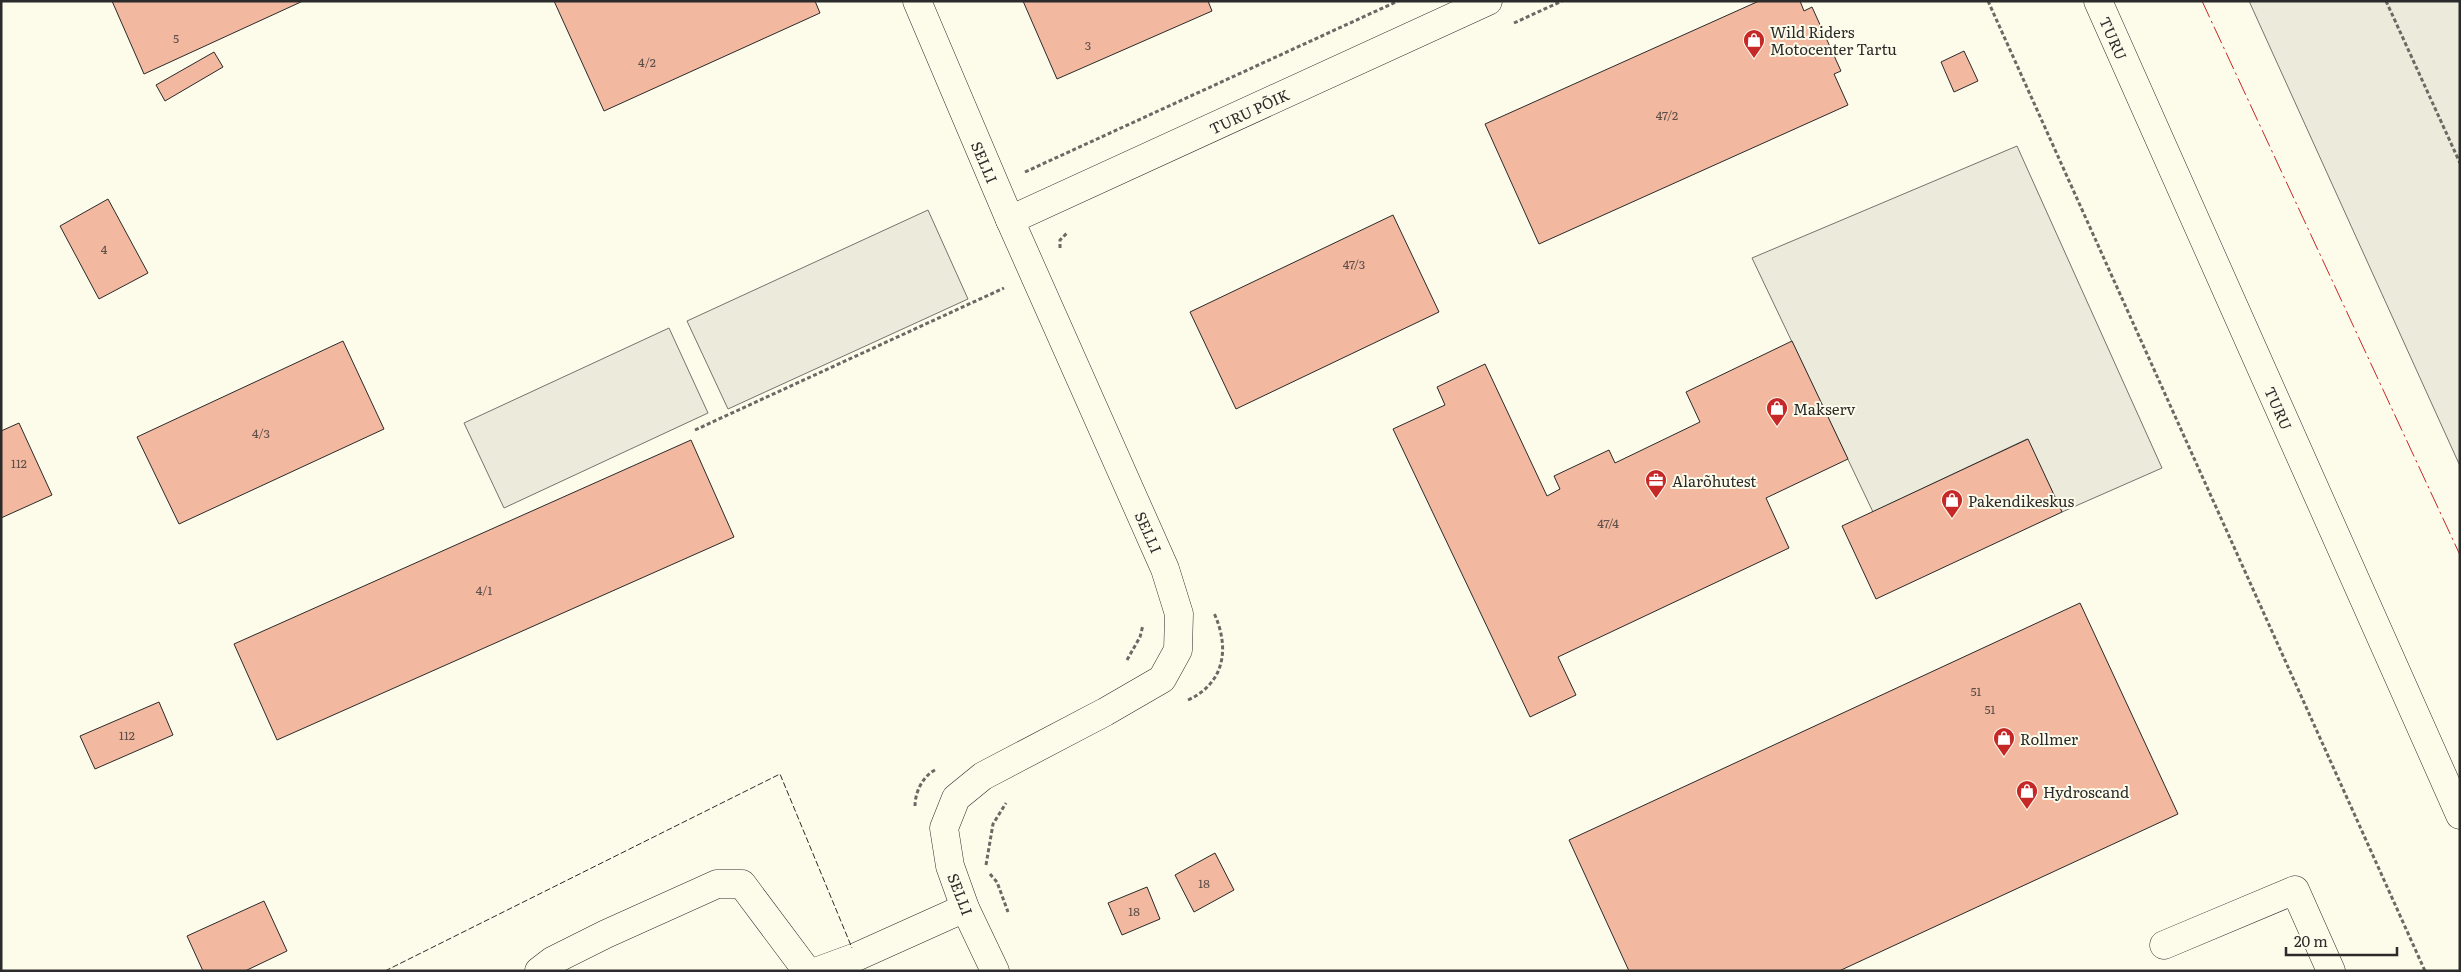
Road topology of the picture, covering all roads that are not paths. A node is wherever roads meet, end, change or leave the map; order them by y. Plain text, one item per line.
1 (917, 1) edge
2 (1488, 1) edge
3 (2098, 1) edge
4 (1010, 220) junction
5 (2460, 815) edge
6 (965, 908) junction
7 (2164, 945) dead end
8 (539, 971) edge
9 (807, 971) edge
10 (818, 971) edge
11 (995, 971) edge
12 (2331, 971) edge

1 - 4 main road, SELLI
2 - 4 main road, TURU PÕIK
3 - 5 main road, TURU
4 - 6 main road, SELLI
6 - 10 main road
6 - 11 main road, SELLI
7 - 12 main road
8 - 9 main road

